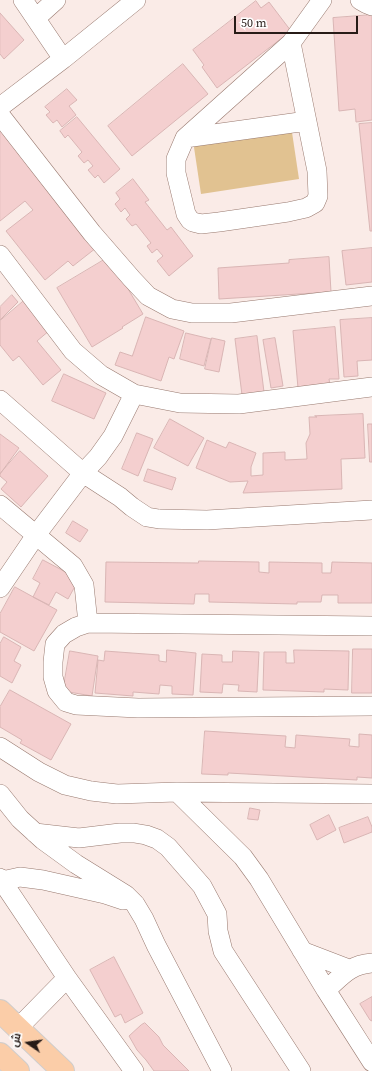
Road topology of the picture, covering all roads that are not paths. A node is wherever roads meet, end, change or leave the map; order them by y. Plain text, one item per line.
1 (23, 0) edge
2 (56, 0) edge
3 (136, 0) edge
4 (322, 0) edge
5 (360, 0) edge
6 (372, 6) edge
7 (36, 18) junction
8 (291, 43) junction
9 (63, 59) junction
10 (0, 107) edge
11 (0, 115) edge
12 (307, 121) junction
13 (185, 138) junction
14 (0, 255) edge
15 (372, 296) edge
16 (372, 387) edge
17 (134, 394) junction
18 (0, 400) edge
19 (83, 473) junction
20 (0, 505) edge
21 (372, 510) edge
22 (36, 535) junction
23 (0, 588) edge
24 (88, 623) junction
25 (372, 626) edge
26 (372, 706) edge
27 (0, 747) edge
28 (178, 792) junction
29 (0, 794) edge
30 (372, 794) edge
31 (35, 833) junction
32 (1, 880) edge
33 (135, 904) junction
34 (302, 950) junction
35 (372, 963) edge
36 (349, 969) junction
37 (68, 978) junction
38 (326, 990) junction
39 (0, 1011) edge
40 (18, 1028) junction
41 (0, 1054) edge
42 (372, 1062) edge
43 (18, 1071) edge
44 (62, 1071) edge
45 (134, 1071) edge
46 (222, 1071) edge
47 (302, 1071) edge

1 - 7 street
2 - 7 street
3 - 9 street
4 - 8 street
5 - 6 street
7 - 9 street
8 - 12 street
8 - 13 street
9 - 10 street
11 - 15 street
12 - 13 street
12 - 13 street
14 - 17 street
16 - 17 street
17 - 19 street
18 - 19 street
19 - 21 street
19 - 22 street
20 - 22 street
22 - 23 street
22 - 24 street
24 - 25 street
24 - 26 street
27 - 28 street
28 - 30 street
28 - 34 street
29 - 31 street
31 - 33 street
31 - 47 street
32 - 33 street
32 - 37 street
33 - 46 street
34 - 36 street
34 - 38 street
35 - 36 street
36 - 38 street
37 - 40 street
37 - 45 street
38 - 42 street
39 - 40 main road
40 - 44 main road
41 - 43 main road

